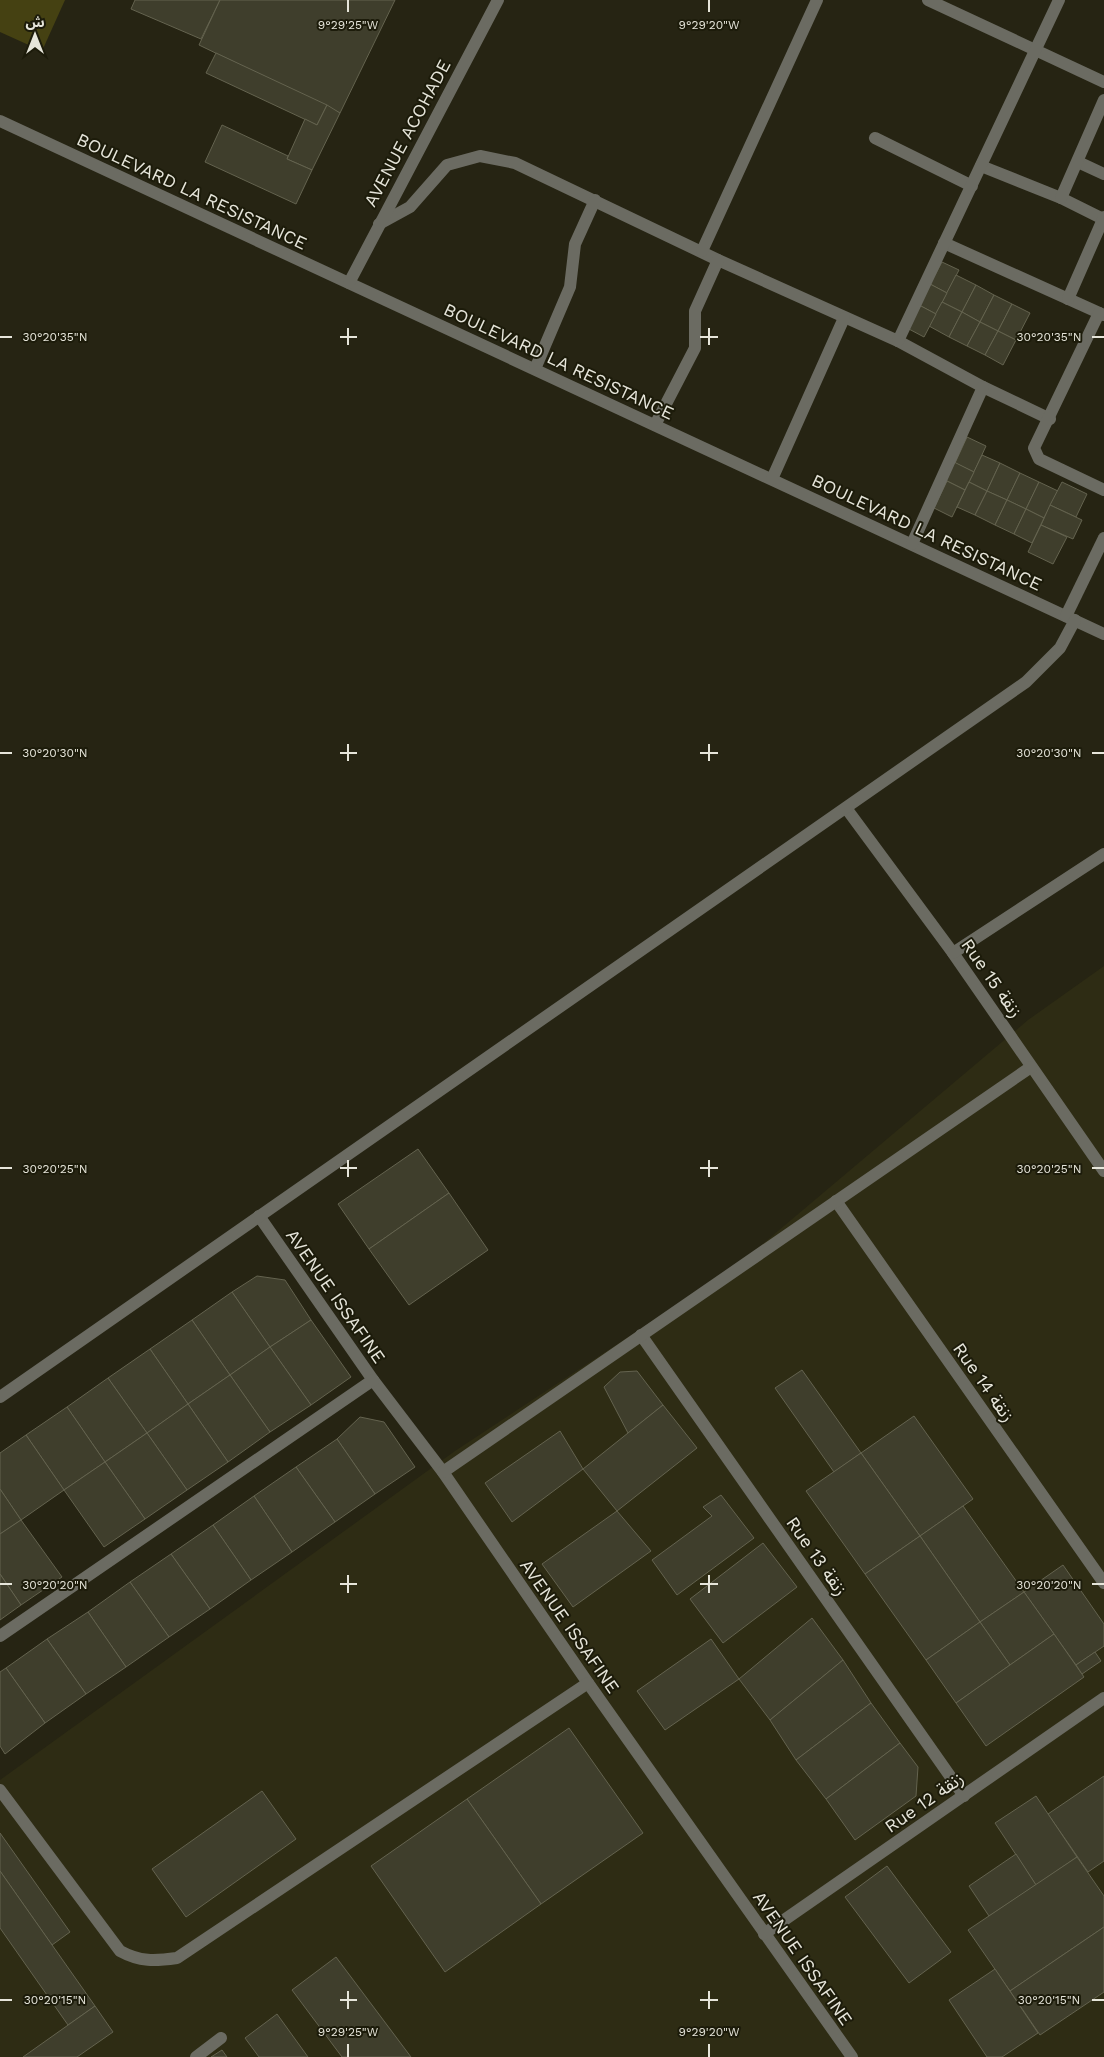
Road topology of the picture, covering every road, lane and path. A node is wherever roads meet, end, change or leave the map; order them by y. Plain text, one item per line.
1 (498, 0) edge
2 (818, 0) edge
3 (928, 0) edge
4 (1059, 0) edge
5 (1036, 50) junction
6 (1104, 82) edge
7 (1104, 100) edge
8 (0, 121) edge
9 (875, 138) dead end
10 (1078, 162) junction
11 (982, 166) junction
12 (1104, 174) edge
13 (972, 186) junction
14 (1061, 198) junction
15 (595, 200) junction
16 (1104, 218) edge
17 (380, 224) junction
18 (944, 243) junction
19 (702, 252) junction
20 (718, 260) junction
21 (349, 283) junction
22 (1068, 299) junction
23 (1102, 314) edge
24 (844, 318) junction
25 (898, 341) junction
26 (535, 369) junction
27 (982, 387) junction
28 (1050, 420) junction
29 (655, 425) junction
30 (772, 479) junction
31 (1104, 490) edge
32 (1104, 538) edge
33 (912, 544) junction
34 (1071, 618) junction
35 (1104, 634) edge
36 (846, 808) junction
37 (1104, 854) edge
38 (953, 953) junction
39 (1031, 1067) junction
40 (1104, 1171) edge
41 (836, 1201) junction
42 (259, 1216) junction
43 (641, 1335) junction
44 (373, 1380) junction
45 (0, 1397) edge
46 (443, 1472) junction
47 (1104, 1583) edge
48 (0, 1636) edge
49 (588, 1683) junction
50 (1104, 1698) edge
51 (0, 1790) edge
52 (964, 1796) junction
53 (764, 1934) junction
54 (221, 2038) dead end
55 (196, 2057) edge
56 (852, 2057) edge

1 - 17 street, AVENUE ACOHADE
2 - 19 street
3 - 5 street
4 - 5 street
5 - 6 street
5 - 11 street
7 - 10 street
8 - 21 street, BOULEVARD LA RESISTANCE
9 - 13 street
10 - 12 street
10 - 14 street
11 - 13 street
11 - 14 street
13 - 18 street
14 - 16 street
15 - 17 street
15 - 19 street
15 - 26 street
16 - 22 street
17 - 21 street, AVENUE ACOHADE
18 - 22 street
18 - 25 street
19 - 20 street
20 - 24 street
20 - 29 street
21 - 26 street, BOULEVARD LA RESISTANCE
22 - 23 street
23 - 28 street
24 - 25 street
24 - 30 street
25 - 27 street
26 - 29 street, BOULEVARD LA RESISTANCE
27 - 28 street
27 - 33 street
28 - 31 street
29 - 30 street, BOULEVARD LA RESISTANCE
30 - 33 street, BOULEVARD LA RESISTANCE
32 - 34 street
33 - 34 street, BOULEVARD LA RESISTANCE
34 - 35 street, BOULEVARD LA RESISTANCE
34 - 36 street
36 - 38 street, Rue 15 زنقة
36 - 42 street
37 - 38 street
38 - 39 street, Rue 15 زنقة
39 - 40 street, Rue 15 زنقة
39 - 41 street
41 - 43 street
41 - 47 street, Rue 14 زنقة
42 - 44 street, AVENUE ISSAFINE
42 - 45 street
43 - 46 street
43 - 52 street, Rue 13 زنقة
44 - 46 street, AVENUE ISSAFINE
44 - 48 street
46 - 49 street, AVENUE ISSAFINE
49 - 51 street
49 - 53 street, AVENUE ISSAFINE
50 - 52 street, Rue 12 زنقة
52 - 53 street, Rue 12 زنقة
53 - 56 street, AVENUE ISSAFINE
54 - 55 street

